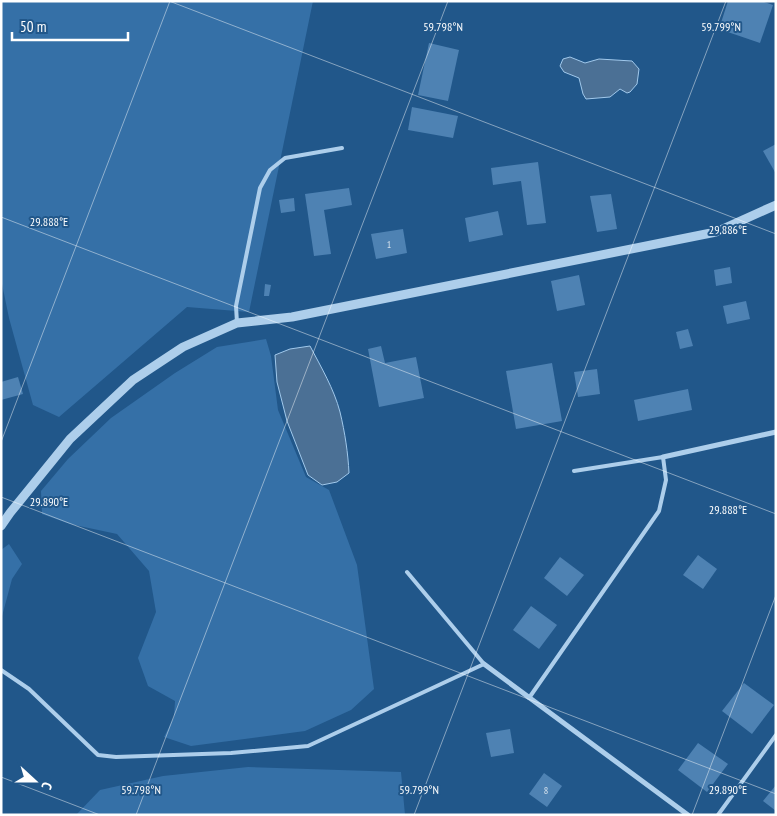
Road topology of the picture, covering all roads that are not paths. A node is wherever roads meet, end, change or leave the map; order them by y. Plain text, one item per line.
1 (342, 148) dead end
2 (776, 205) edge
3 (237, 324) junction
4 (776, 432) edge
5 (663, 456) junction
6 (574, 471) dead end
7 (1, 526) edge
8 (407, 572) dead end
9 (484, 664) junction
10 (1, 670) edge
11 (529, 698) junction
12 (776, 735) edge
13 (688, 815) edge
14 (718, 815) edge

1 - 3 lane
2 - 3 street
3 - 7 street
4 - 5 street
5 - 6 lane
5 - 11 lane
8 - 9 lane
9 - 10 lane
9 - 11 street
11 - 13 street
12 - 14 lane

